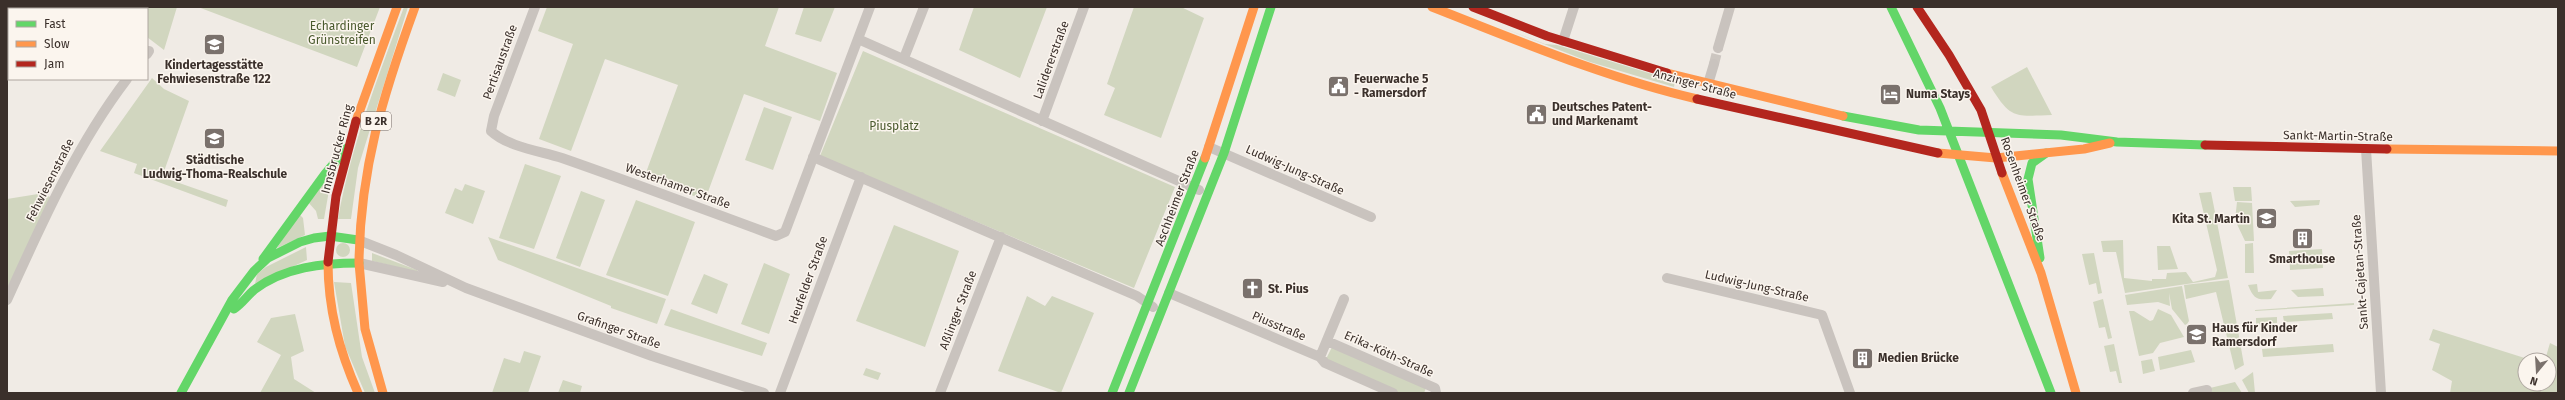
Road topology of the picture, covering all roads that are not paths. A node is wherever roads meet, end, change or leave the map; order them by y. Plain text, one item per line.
1 (397, 7) edge
2 (415, 7) edge
3 (535, 7) edge
4 (870, 7) edge
5 (924, 7) edge
6 (1084, 7) edge
7 (1254, 7) edge
8 (1271, 7) edge
9 (1432, 7) edge
10 (1473, 7) edge
11 (1574, 7) edge
12 (1730, 7) edge
13 (1891, 7) edge
14 (1917, 7) edge
15 (858, 39) junction
16 (1563, 41) junction
17 (1718, 48) tunnel mouth
18 (904, 58) junction
19 (1714, 64) tunnel mouth
20 (127, 80) edge
21 (1708, 84) junction
22 (1042, 121) junction
23 (490, 126) joint
24 (1949, 130) junction
25 (1988, 132) junction
26 (2117, 142) junction
27 (1209, 147) junction
28 (347, 148) junction
29 (2366, 149) junction
30 (2558, 151) edge
31 (1224, 153) junction
32 (2046, 153) junction
33 (1959, 156) junction
34 (813, 157) junction
35 (1996, 158) junction
36 (861, 177) junction
37 (1194, 188) junction
38 (1208, 193) junction
39 (1371, 217) dead end
40 (330, 236) junction
41 (1001, 237) junction
42 (358, 240) junction
43 (328, 262) junction
44 (359, 263) junction
45 (254, 271) junction
46 (2041, 274) junction
47 (1667, 278) dead end
48 (466, 288) junction
49 (1169, 294) junction
50 (7, 300) edge
51 (1344, 300) dead end
52 (1148, 304) junction
53 (1162, 312) junction
54 (226, 313) junction
55 (1327, 341) junction
56 (1320, 358) junction
57 (2207, 390) dead end
58 (181, 393) edge
59 (358, 393) edge
60 (383, 393) edge
61 (764, 393) edge
62 (780, 393) edge
63 (940, 393) edge
64 (1112, 393) edge
65 (1129, 393) edge
66 (1393, 393) edge
67 (1436, 393) edge
68 (1850, 393) edge
69 (2051, 393) edge
70 (2076, 393) edge
71 (2193, 393) edge
72 (2381, 393) edge

1 - 28 main road, Innsbrucker Ring / B 2R
2 - 42 main road, B 2R
3 - 23 street, Pertisaustraße
4 - 15 street
5 - 18 street
6 - 22 street, Lalidererstraße
7 - 27 main road, Aschheimer Straße
8 - 31 main road
9 - 33 main road, Anzinger Straße
10 - 16 main road, Anzinger Straße
11 - 16 street
12 - 17 street
13 - 24 main road
14 - 25 main road, Rosenheimer Straße
15 - 18 street
15 - 34 street
16 - 21 main road, Anzinger Straße
18 - 22 street
19 - 21 street
20 - 50 street, Fehwiesenstraße
21 - 24 main road, Anzinger Straße
22 - 37 street
23 - 34 street, Westerhamer Straße
24 - 25 main road, Sankt-Martin-Straße
24 - 33 main road
25 - 26 main road, Sankt-Martin-Straße
25 - 35 main road, Rosenheimer Straße
26 - 29 main road, Sankt-Martin-Straße
26 - 32 main road, Sankt-Martin-Straße
27 - 31 street, Ludwig-Jung-Straße
27 - 37 main road, Aschheimer Straße
28 - 40 main road, Innsbrucker Ring / B 2R
28 - 45 main road
29 - 30 main road, Sankt-Martin-Straße
29 - 72 street, Sankt-Cajetan-Straße
31 - 38 main road
31 - 39 street, Ludwig-Jung-Straße
32 - 35 main road, Sankt-Martin-Straße
32 - 46 main road
33 - 35 main road, Sankt-Martin-Straße
33 - 69 main road
34 - 36 street
35 - 46 main road, Rosenheimer Straße
36 - 41 street
36 - 62 street, Heufelder Straße
37 - 38 street
37 - 52 main road, Aschheimer Straße
38 - 49 main road
40 - 42 main road, Grafinger Straße
40 - 43 main road, Innsbrucker Ring / B 2R
40 - 45 main road, Grafinger Straße
41 - 52 street
41 - 63 street, Aßlinger Straße
42 - 44 main road, B 2R
42 - 48 street, Grafinger Straße
43 - 44 main road, Grafinger Straße
43 - 54 main road, Grafinger Straße
43 - 59 main road, Innsbrucker Ring / B 2R
44 - 48 street, Grafinger Straße
44 - 60 main road, B 2R
45 - 54 main road
46 - 70 main road, Rosenheimer Straße
47 - 68 street, Ludwig-Jung-Straße
48 - 61 street, Grafinger Straße
49 - 53 main road
49 - 56 street, Piusstraße
51 - 55 street
52 - 53 street
52 - 64 main road, Aschheimer Straße
53 - 65 main road
54 - 58 main road
55 - 56 street
55 - 67 street, Erika-Köth-Straße
56 - 66 street
57 - 71 street

